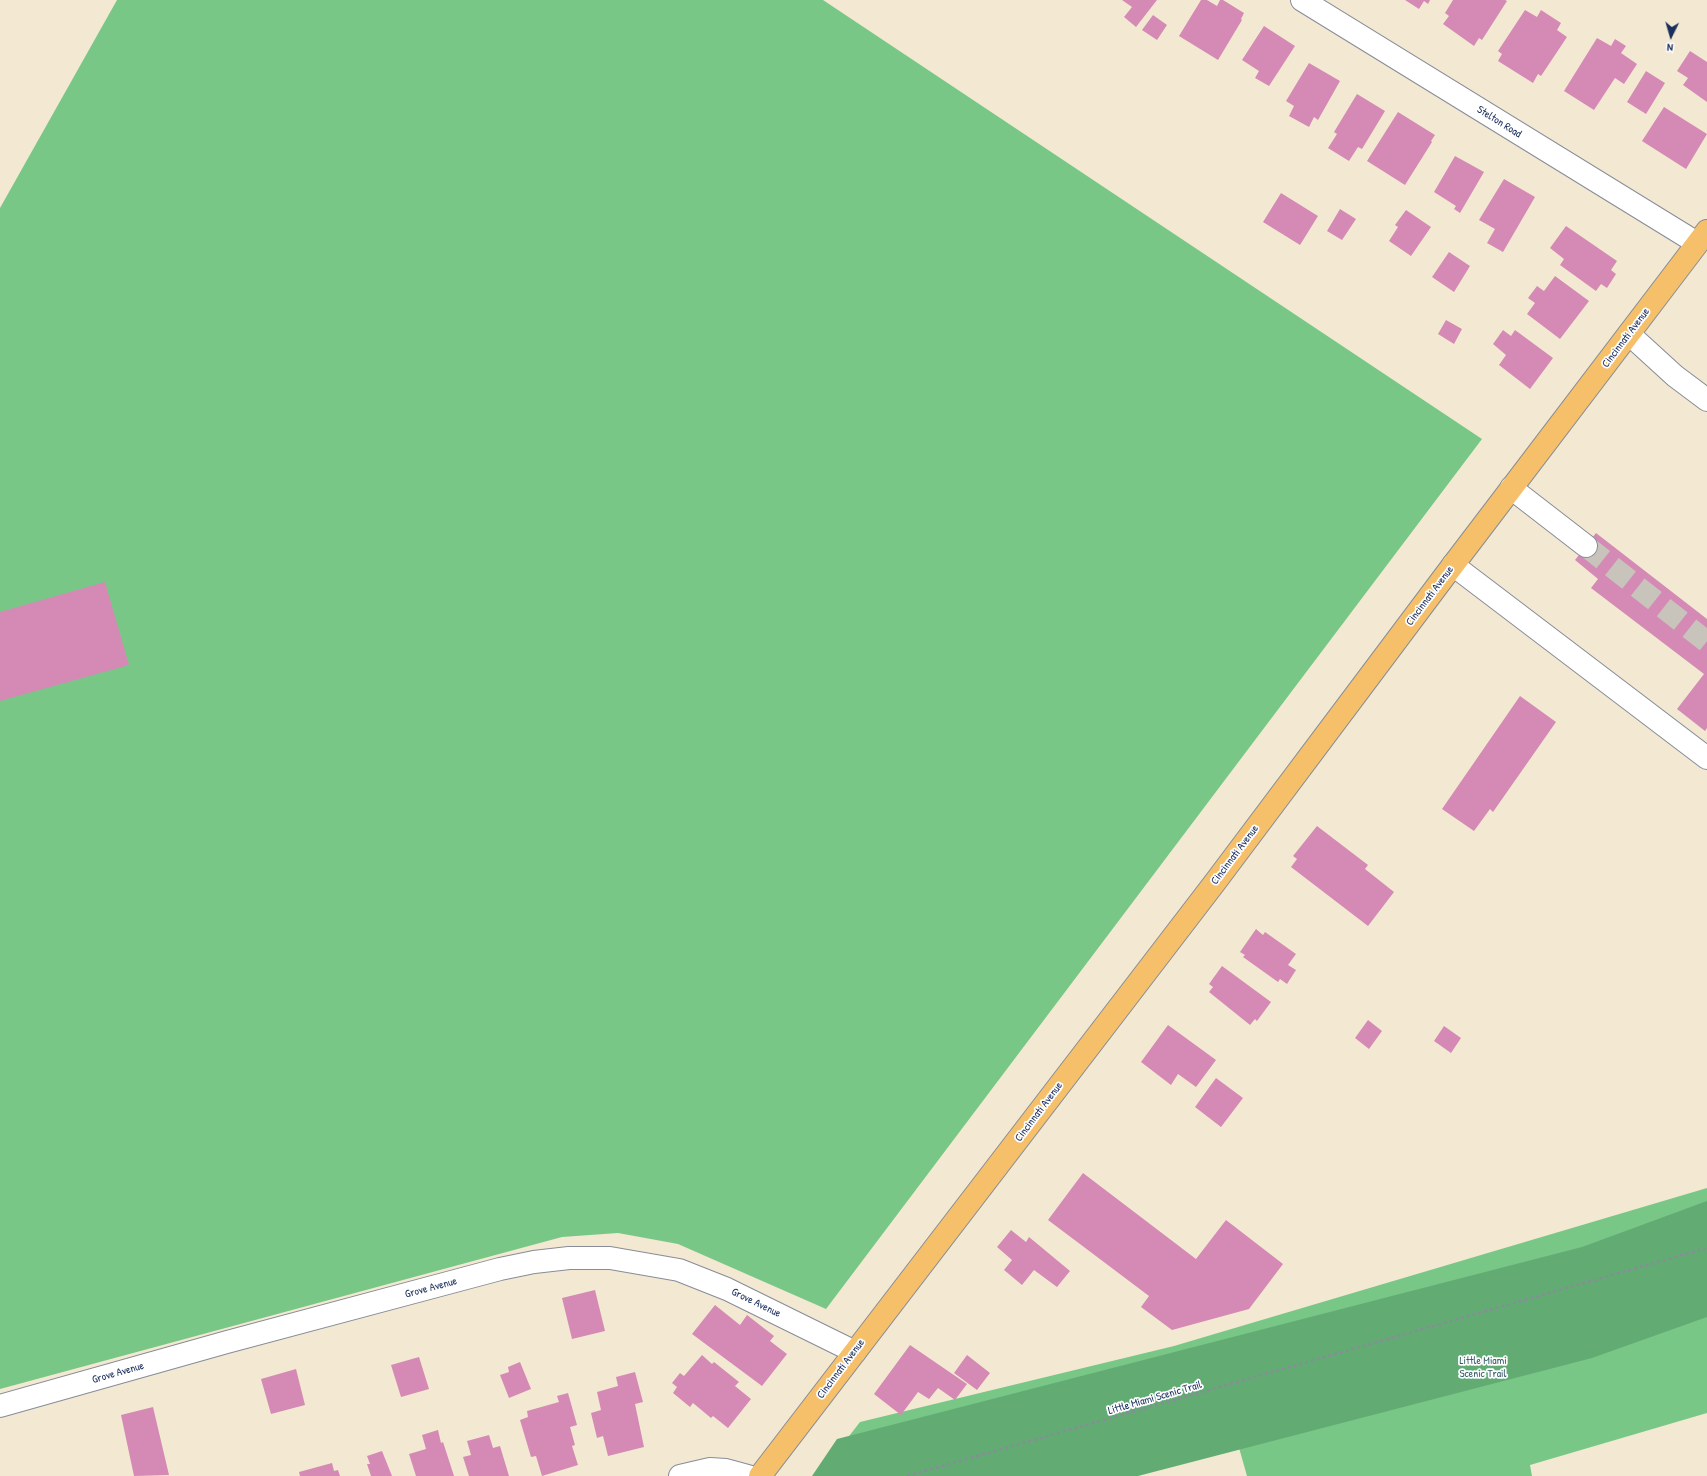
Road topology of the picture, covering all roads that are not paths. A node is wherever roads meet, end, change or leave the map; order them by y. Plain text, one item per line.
1 (1302, 0) edge
2 (1702, 237) edge
3 (1629, 334) junction
4 (1707, 400) edge
5 (1511, 488) junction
6 (1586, 546) tunnel mouth
7 (1453, 565) junction
8 (1707, 758) edge
9 (855, 1352) junction
10 (0, 1406) edge
11 (680, 1476) edge
12 (748, 1476) edge
13 (760, 1476) edge

1 - 2 street, Stelton Road
2 - 3 highway, Cincinnati Avenue
3 - 4 street
3 - 5 highway, Cincinnati Avenue
5 - 6 street
5 - 7 highway, Cincinnati Avenue
7 - 8 street
7 - 9 highway, Cincinnati Avenue
9 - 10 street, Grove Avenue
9 - 13 highway, Cincinnati Avenue
11 - 12 street

